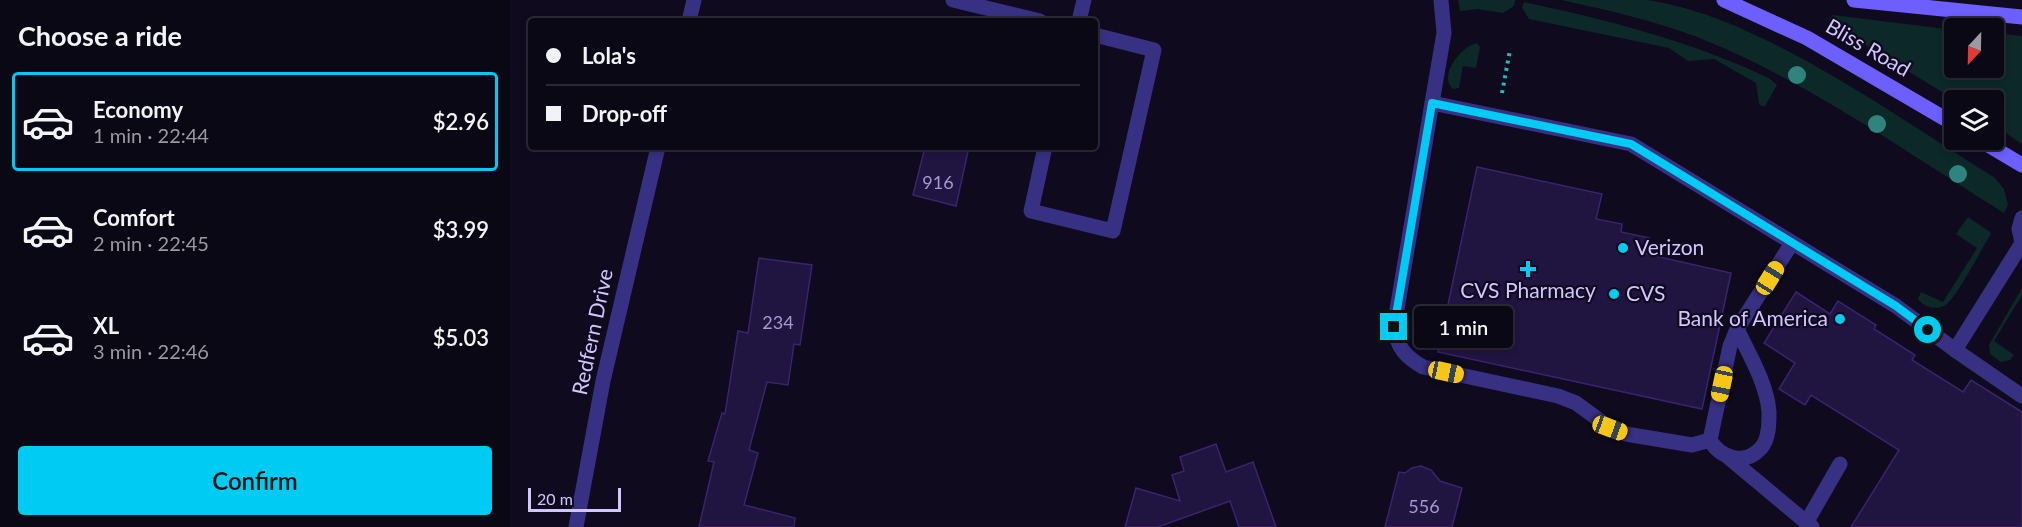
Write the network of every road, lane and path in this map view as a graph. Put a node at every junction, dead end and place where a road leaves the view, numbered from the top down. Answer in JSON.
{"nodes":[{"id":1,"x":694,"y":0,"type":"edge"},
{"id":2,"x":953,"y":0,"type":"edge"},
{"id":3,"x":1083,"y":0,"type":"edge"},
{"id":4,"x":1441,"y":0,"type":"edge"},
{"id":5,"x":1724,"y":0,"type":"edge"},
{"id":6,"x":1854,"y":0,"type":"edge"},
{"id":7,"x":2022,"y":17,"type":"edge"},
{"id":8,"x":690,"y":18,"type":"edge"},
{"id":9,"x":1028,"y":18,"type":"edge"},
{"id":10,"x":1080,"y":18,"type":"edge"},
{"id":11,"x":1098,"y":36,"type":"edge"},
{"id":12,"x":1510,"y":50,"type":"dead end"},
{"id":13,"x":1501,"y":100,"type":"dead end"},
{"id":14,"x":1432,"y":103,"type":"junction"},
{"id":15,"x":1944,"y":118,"type":"edge"},
{"id":16,"x":657,"y":150,"type":"edge"},
{"id":17,"x":1044,"y":150,"type":"edge"},
{"id":18,"x":1997,"y":150,"type":"edge"},
{"id":19,"x":2022,"y":165,"type":"edge"},
{"id":20,"x":2022,"y":218,"type":"edge"},
{"id":21,"x":1792,"y":243,"type":"junction"},
{"id":22,"x":2022,"y":243,"type":"edge"},
{"id":23,"x":1737,"y":330,"type":"junction"},
{"id":24,"x":1955,"y":350,"type":"junction"},
{"id":25,"x":2022,"y":396,"type":"edge"},
{"id":26,"x":1710,"y":440,"type":"junction"},
{"id":27,"x":1728,"y":457,"type":"junction"},
{"id":28,"x":1840,"y":464,"type":"dead end"},
{"id":29,"x":1809,"y":525,"type":"edge"},
{"id":30,"x":576,"y":527,"type":"edge"}],
"edges":[{"from":1,"to":8,"type":"street"},
{"from":2,"to":9,"type":"street"},
{"from":3,"to":10,"type":"street"},
{"from":4,"to":14,"type":"street"},
{"from":5,"to":15,"type":"main road","name":"Bliss Road"},
{"from":6,"to":7,"type":"main road"},
{"from":11,"to":17,"type":"street"},
{"from":12,"to":13,"type":"path"},
{"from":14,"to":21,"type":"street"},
{"from":14,"to":26,"type":"street"},
{"from":16,"to":30,"type":"street","name":"Redfern Drive"},
{"from":18,"to":19,"type":"main road"},
{"from":20,"to":22,"type":"street"},
{"from":21,"to":23,"type":"street"},
{"from":21,"to":24,"type":"street"},
{"from":22,"to":24,"type":"street"},
{"from":23,"to":26,"type":"street"},
{"from":23,"to":27,"type":"street"},
{"from":24,"to":25,"type":"street"},
{"from":26,"to":27,"type":"street"},
{"from":27,"to":29,"type":"street"},
{"from":28,"to":29,"type":"street"}]}
